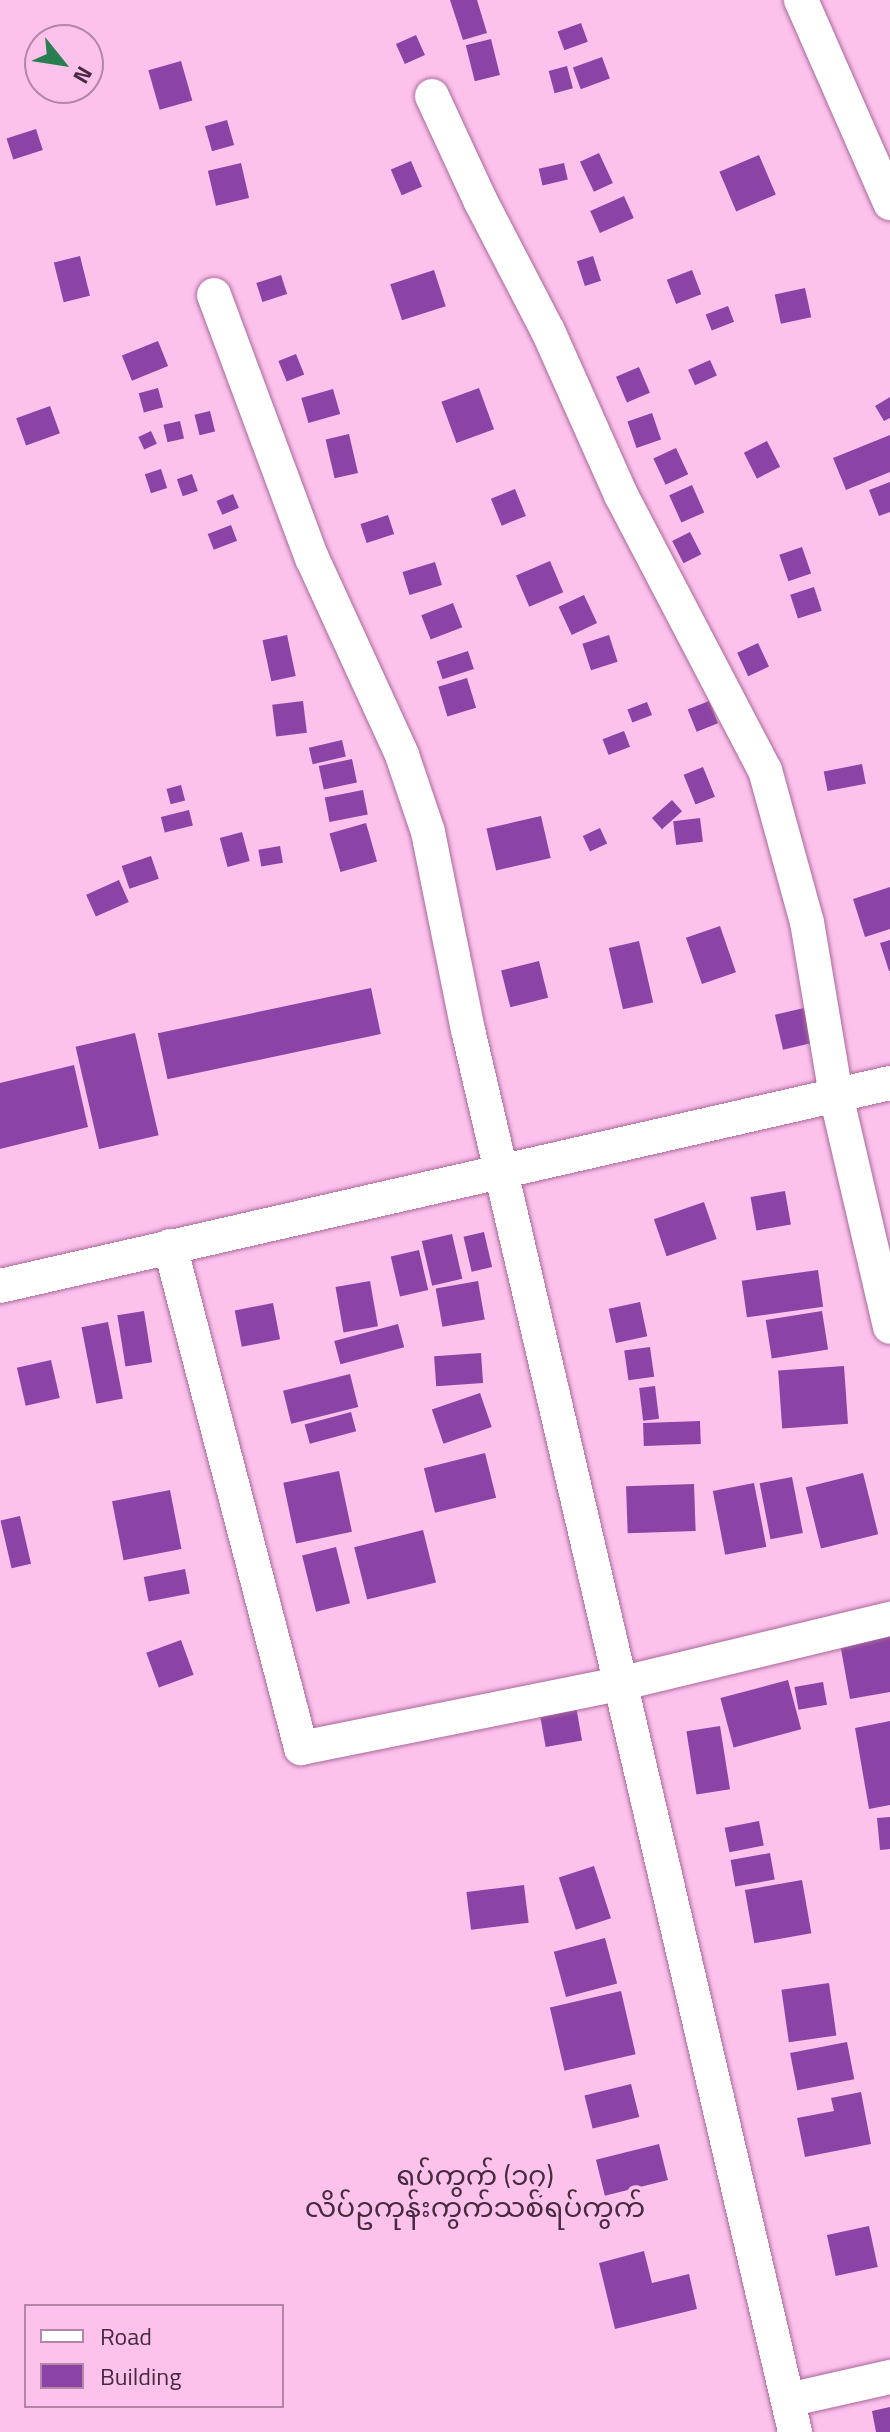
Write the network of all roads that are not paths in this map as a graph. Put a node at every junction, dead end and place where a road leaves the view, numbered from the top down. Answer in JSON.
{"nodes":[{"id":1,"x":801,"y":0,"type":"edge"},
{"id":2,"x":432,"y":96,"type":"dead end"},
{"id":3,"x":890,"y":203,"type":"edge"},
{"id":4,"x":214,"y":295,"type":"dead end"},
{"id":5,"x":890,"y":1083,"type":"edge"},
{"id":6,"x":836,"y":1095,"type":"junction"},
{"id":7,"x":502,"y":1171,"type":"junction"},
{"id":8,"x":170,"y":1246,"type":"junction"},
{"id":9,"x":0,"y":1286,"type":"edge"},
{"id":10,"x":890,"y":1327,"type":"edge"},
{"id":11,"x":890,"y":1619,"type":"edge"},
{"id":12,"x":623,"y":1683,"type":"junction"},
{"id":13,"x":890,"y":2377,"type":"edge"},
{"id":14,"x":791,"y":2416,"type":"edge"}],
"edges":[{"from":1,"to":3,"type":"street"},
{"from":2,"to":6,"type":"street"},
{"from":4,"to":7,"type":"street"},
{"from":5,"to":6,"type":"street"},
{"from":6,"to":7,"type":"street"},
{"from":6,"to":10,"type":"street"},
{"from":7,"to":8,"type":"street"},
{"from":7,"to":12,"type":"street"},
{"from":8,"to":9,"type":"street"},
{"from":8,"to":12,"type":"street"},
{"from":11,"to":12,"type":"street"},
{"from":12,"to":14,"type":"street"},
{"from":13,"to":14,"type":"street"}]}
